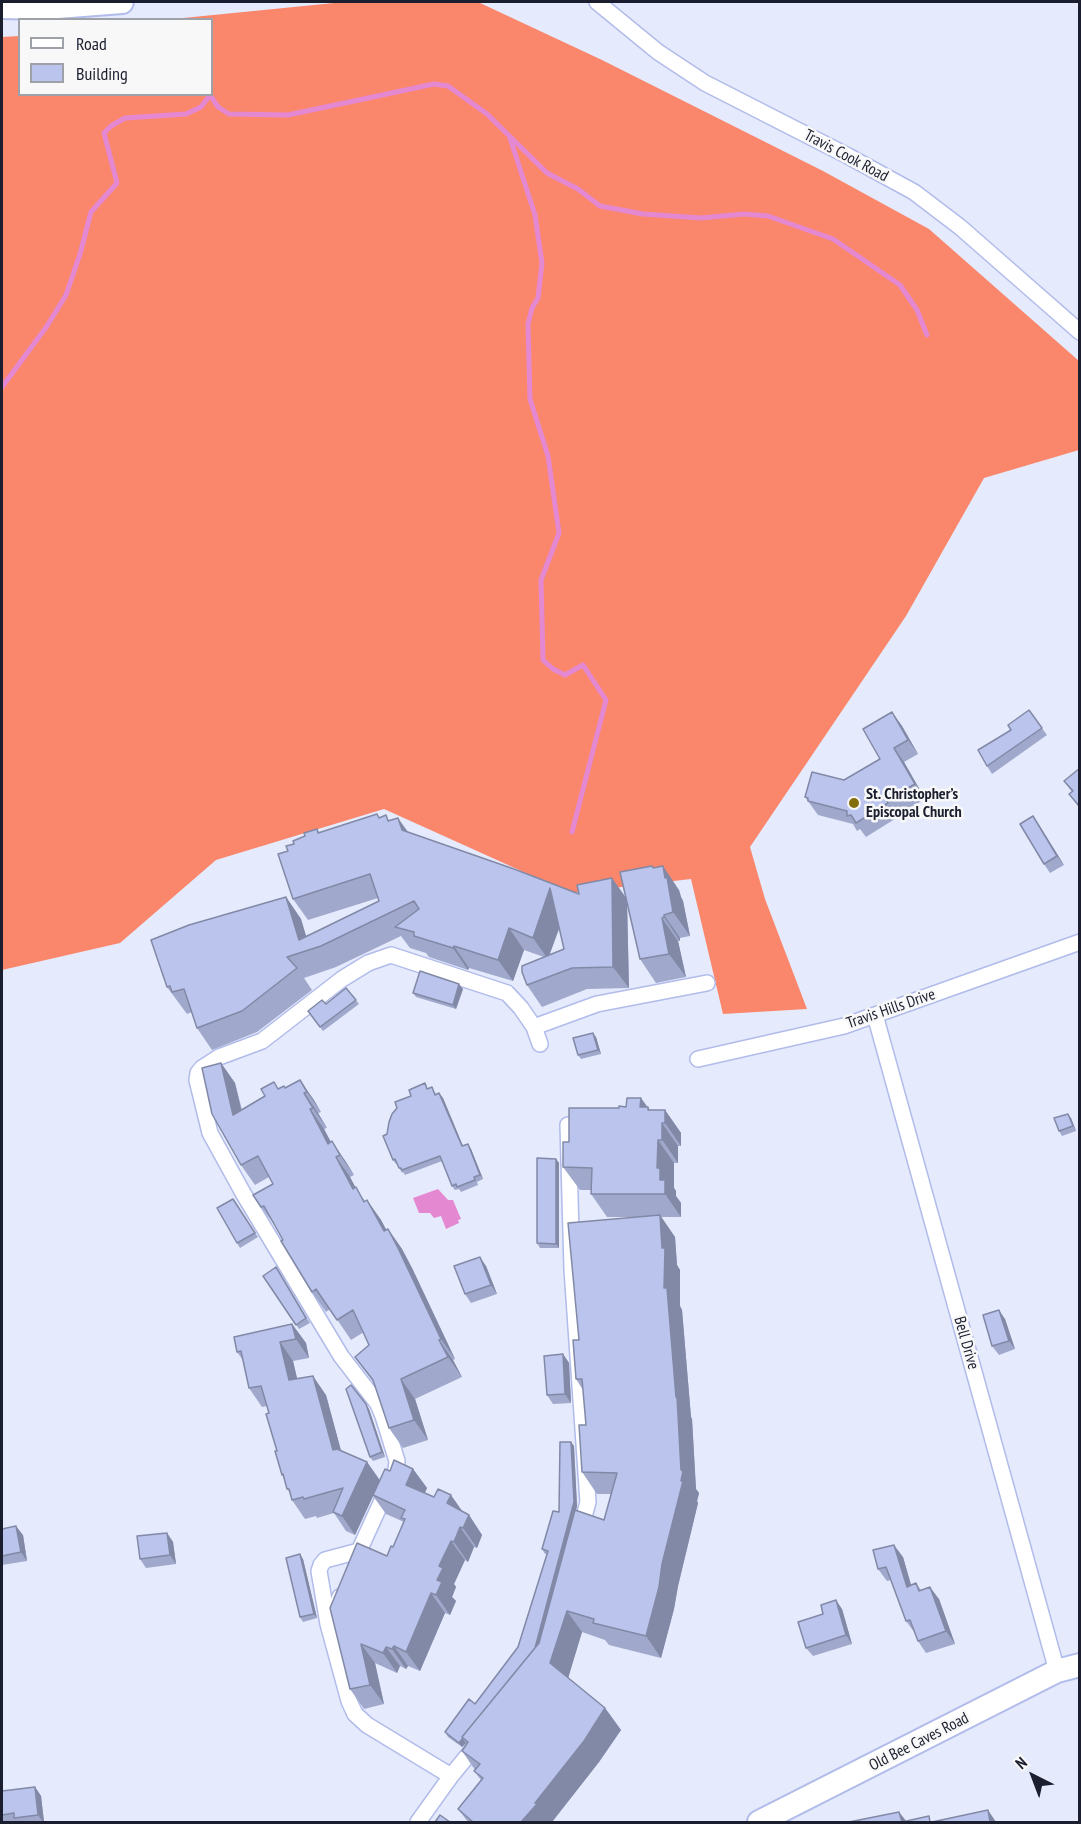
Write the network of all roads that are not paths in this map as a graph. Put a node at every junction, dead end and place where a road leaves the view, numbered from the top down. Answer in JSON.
{"nodes":[{"id":1,"x":122,"y":2,"type":"edge"},
{"id":2,"x":597,"y":2,"type":"edge"},
{"id":3,"x":2,"y":8,"type":"edge"},
{"id":4,"x":1080,"y":332,"type":"edge"},
{"id":5,"x":1080,"y":942,"type":"edge"},
{"id":6,"x":707,"y":983,"type":"dead end"},
{"id":7,"x":875,"y":1015,"type":"junction"},
{"id":8,"x":534,"y":1027,"type":"junction"},
{"id":9,"x":540,"y":1044,"type":"dead end"},
{"id":10,"x":698,"y":1059,"type":"dead end"},
{"id":11,"x":568,"y":1125,"type":"edge"},
{"id":12,"x":576,"y":1547,"type":"edge"},
{"id":13,"x":359,"y":1551,"type":"junction"},
{"id":14,"x":328,"y":1624,"type":"junction"},
{"id":15,"x":1080,"y":1665,"type":"edge"},
{"id":16,"x":1057,"y":1671,"type":"junction"},
{"id":17,"x":487,"y":1732,"type":"edge"},
{"id":18,"x":451,"y":1776,"type":"junction"},
{"id":19,"x":418,"y":1822,"type":"edge"},
{"id":20,"x":764,"y":1822,"type":"edge"}],
"edges":[{"from":1,"to":3,"type":"street"},
{"from":2,"to":4,"type":"street","name":"Travis Cook Road"},
{"from":5,"to":7,"type":"street","name":"Travis Hills Drive"},
{"from":6,"to":8,"type":"street"},
{"from":7,"to":10,"type":"street","name":"Travis Hills Drive"},
{"from":7,"to":16,"type":"street","name":"Bell Drive"},
{"from":8,"to":9,"type":"street"},
{"from":8,"to":13,"type":"street"},
{"from":11,"to":12,"type":"street"},
{"from":13,"to":14,"type":"street"},
{"from":13,"to":14,"type":"street"},
{"from":14,"to":18,"type":"street"},
{"from":15,"to":16,"type":"street","name":"Old Bee Caves Road"},
{"from":16,"to":20,"type":"street","name":"Old Bee Caves Road"},
{"from":17,"to":18,"type":"street"},
{"from":18,"to":19,"type":"street"}]}
